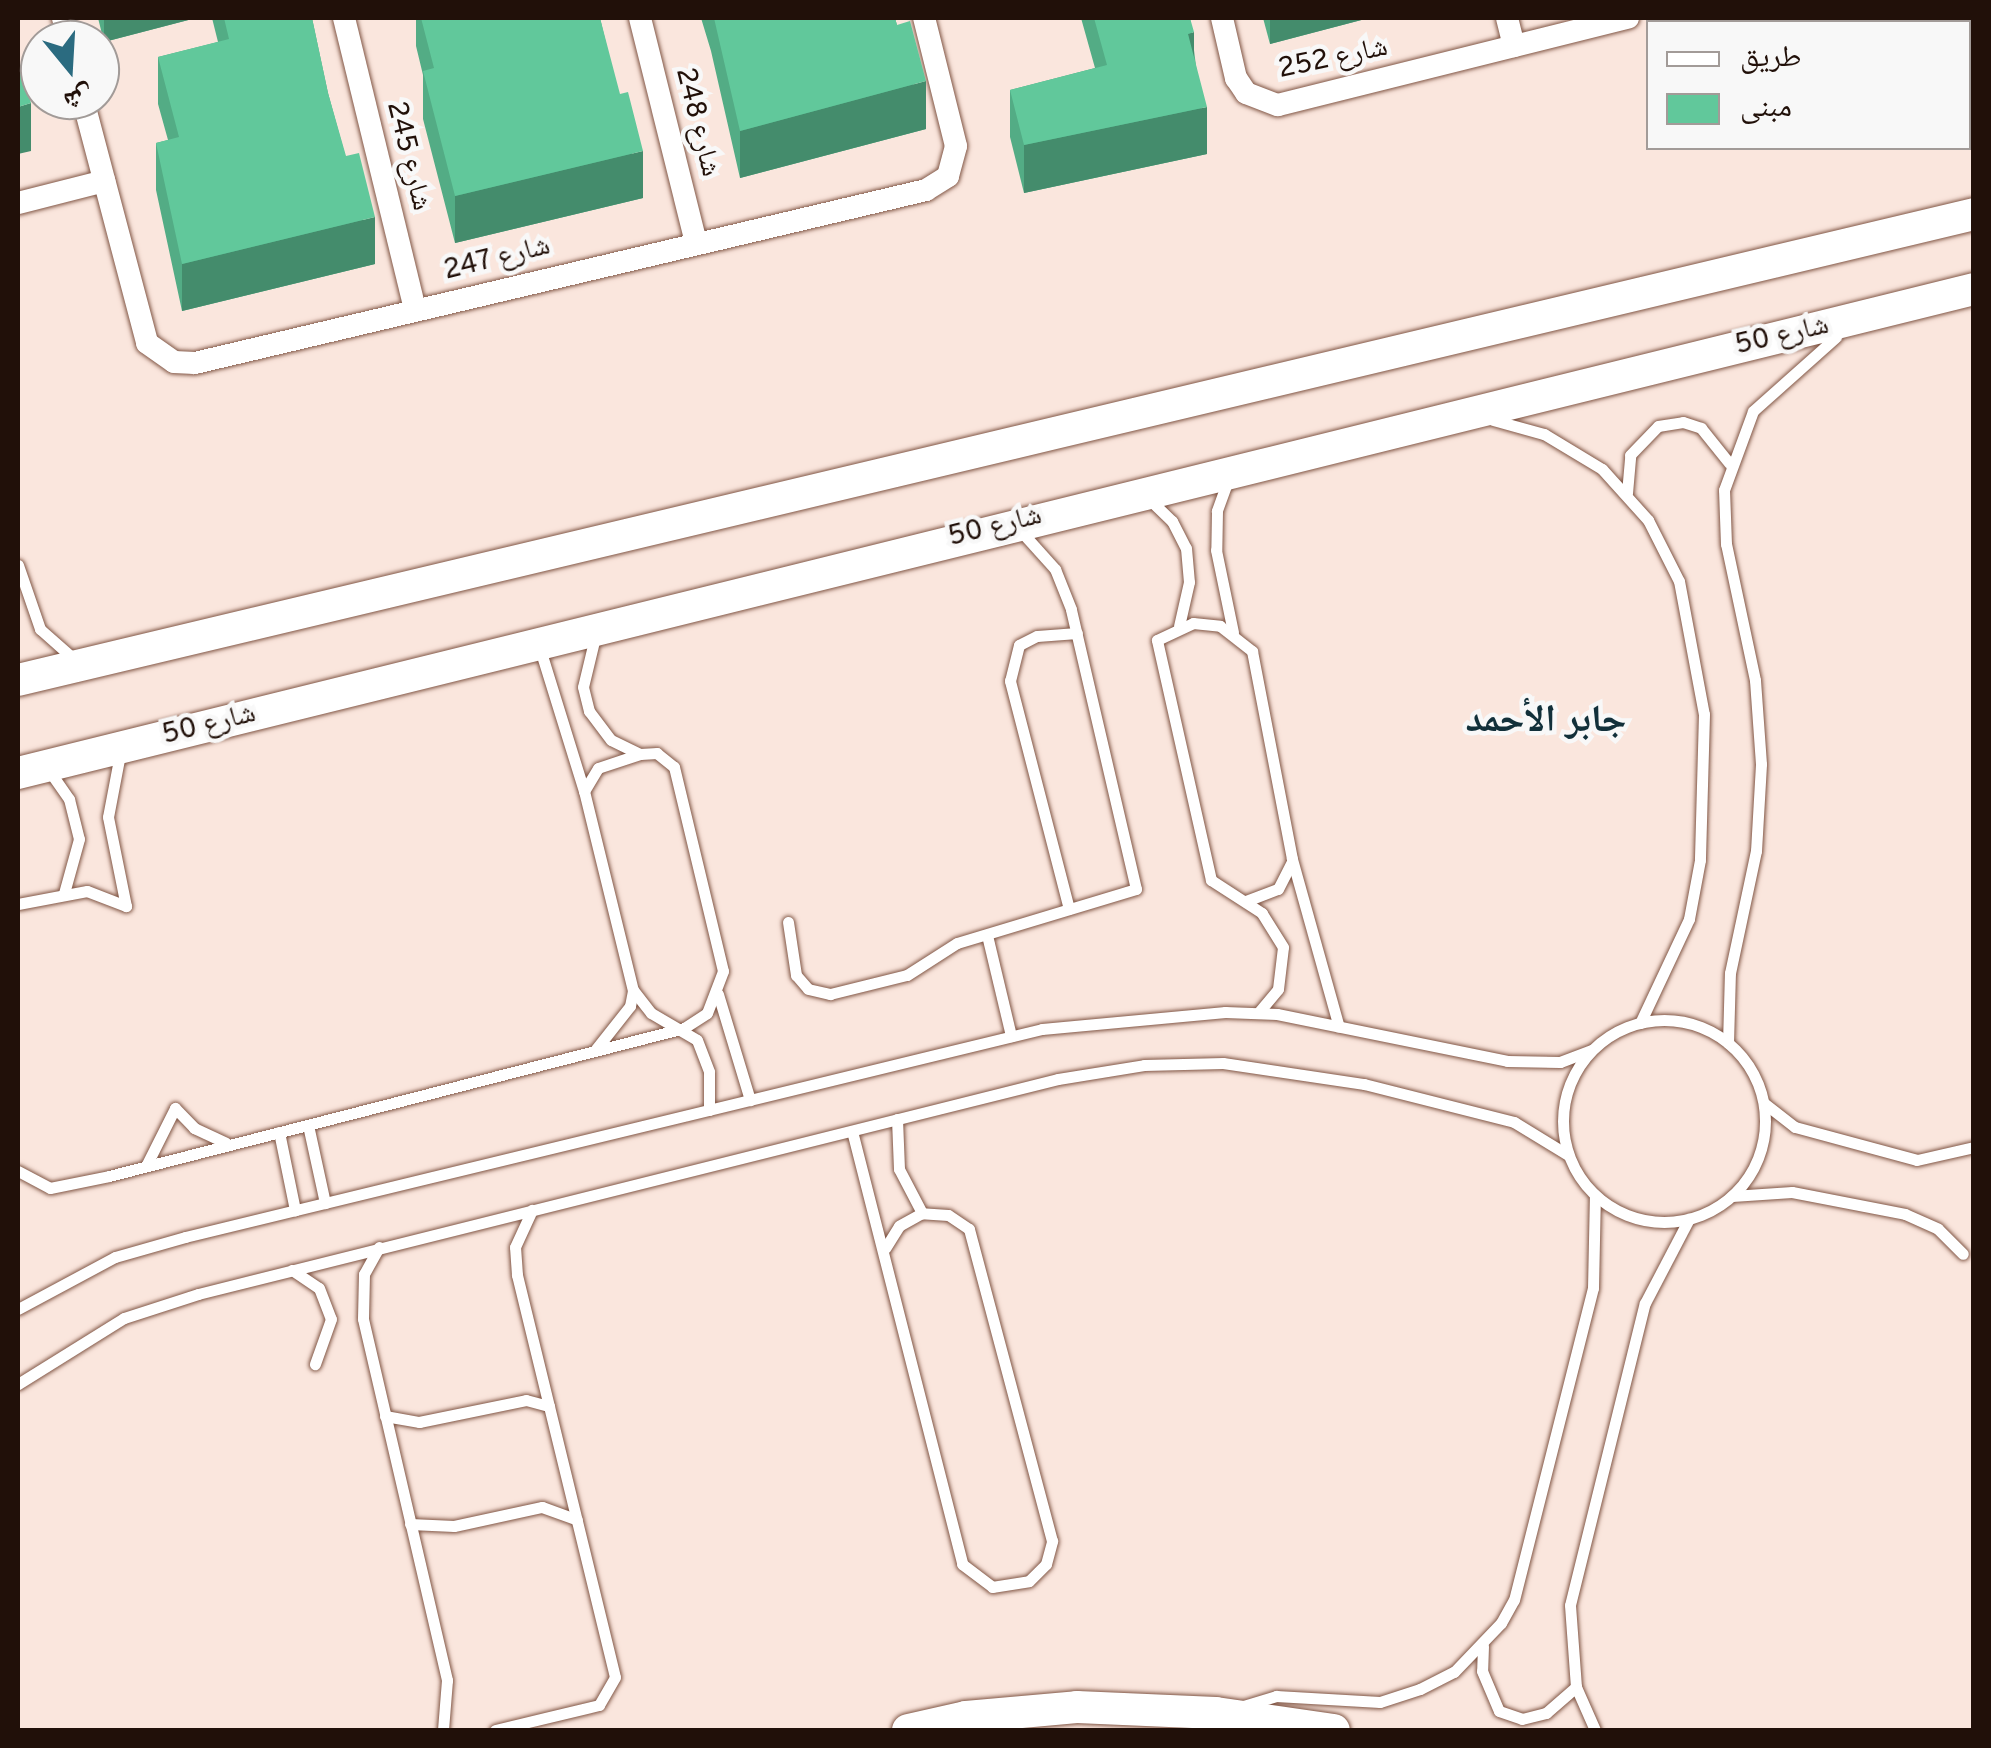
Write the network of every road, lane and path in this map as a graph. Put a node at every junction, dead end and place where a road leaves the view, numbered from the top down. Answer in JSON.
{"nodes":[{"id":1,"x":344,"y":18,"type":"edge"},
{"id":2,"x":640,"y":18,"type":"edge"},
{"id":3,"x":924,"y":18,"type":"edge"},
{"id":4,"x":1222,"y":18,"type":"edge"},
{"id":5,"x":1507,"y":18,"type":"edge"},
{"id":6,"x":1628,"y":18,"type":"edge"},
{"id":7,"x":1514,"y":46,"type":"junction"},
{"id":8,"x":89,"y":120,"type":"edge"},
{"id":9,"x":104,"y":181,"type":"junction"},
{"id":10,"x":18,"y":204,"type":"edge"},
{"id":11,"x":1974,"y":214,"type":"edge"},
{"id":12,"x":696,"y":242,"type":"junction"},
{"id":13,"x":1974,"y":288,"type":"edge"},
{"id":14,"x":414,"y":309,"type":"junction"},
{"id":15,"x":1878,"y":312,"type":"junction"},
{"id":16,"x":1444,"y":415,"type":"junction"},
{"id":17,"x":1729,"y":463,"type":"junction"},
{"id":18,"x":1234,"y":468,"type":"junction"},
{"id":19,"x":1137,"y":492,"type":"junction"},
{"id":20,"x":1627,"y":493,"type":"junction"},
{"id":21,"x":1013,"y":523,"type":"junction"},
{"id":22,"x":18,"y":565,"type":"edge"},
{"id":23,"x":602,"y":626,"type":"junction"},
{"id":24,"x":1180,"y":626,"type":"junction"},
{"id":25,"x":1232,"y":632,"type":"junction"},
{"id":26,"x":1077,"y":633,"type":"junction"},
{"id":27,"x":538,"y":643,"type":"junction"},
{"id":28,"x":84,"y":664,"type":"junction"},
{"id":29,"x":18,"y":680,"type":"edge"},
{"id":30,"x":124,"y":746,"type":"junction"},
{"id":31,"x":640,"y":754,"type":"junction"},
{"id":32,"x":31,"y":769,"type":"edge"},
{"id":33,"x":584,"y":791,"type":"junction"},
{"id":34,"x":1292,"y":859,"type":"junction"},
{"id":35,"x":64,"y":893,"type":"junction"},
{"id":36,"x":1236,"y":899,"type":"junction"},
{"id":37,"x":18,"y":904,"type":"edge"},
{"id":38,"x":1070,"y":909,"type":"junction"},
{"id":39,"x":788,"y":922,"type":"dead end"},
{"id":40,"x":987,"y":934,"type":"junction"},
{"id":41,"x":632,"y":990,"type":"junction"},
{"id":42,"x":718,"y":994,"type":"junction"},
{"id":43,"x":1258,"y":1013,"type":"junction"},
{"id":44,"x":1640,"y":1023,"type":"junction"},
{"id":45,"x":1340,"y":1026,"type":"junction"},
{"id":46,"x":684,"y":1028,"type":"junction"},
{"id":47,"x":1011,"y":1036,"type":"junction"},
{"id":48,"x":1728,"y":1043,"type":"junction"},
{"id":49,"x":595,"y":1050,"type":"junction"},
{"id":50,"x":1592,"y":1050,"type":"junction"},
{"id":51,"x":750,"y":1100,"type":"junction"},
{"id":52,"x":1764,"y":1103,"type":"junction"},
{"id":53,"x":709,"y":1110,"type":"junction"},
{"id":54,"x":897,"y":1119,"type":"junction"},
{"id":55,"x":308,"y":1125,"type":"junction"},
{"id":56,"x":852,"y":1131,"type":"junction"},
{"id":57,"x":279,"y":1132,"type":"junction"},
{"id":58,"x":230,"y":1144,"type":"junction"},
{"id":59,"x":1974,"y":1147,"type":"edge"},
{"id":60,"x":1568,"y":1155,"type":"junction"},
{"id":61,"x":146,"y":1166,"type":"junction"},
{"id":62,"x":18,"y":1170,"type":"edge"},
{"id":63,"x":1595,"y":1196,"type":"junction"},
{"id":64,"x":1732,"y":1196,"type":"junction"},
{"id":65,"x":325,"y":1202,"type":"junction"},
{"id":66,"x":295,"y":1210,"type":"junction"},
{"id":67,"x":532,"y":1210,"type":"junction"},
{"id":68,"x":922,"y":1213,"type":"junction"},
{"id":69,"x":1689,"y":1219,"type":"junction"},
{"id":70,"x":379,"y":1247,"type":"junction"},
{"id":71,"x":886,"y":1248,"type":"junction"},
{"id":72,"x":1963,"y":1254,"type":"dead end"},
{"id":73,"x":292,"y":1270,"type":"junction"},
{"id":74,"x":18,"y":1309,"type":"edge"},
{"id":75,"x":315,"y":1364,"type":"dead end"},
{"id":76,"x":18,"y":1384,"type":"edge"},
{"id":77,"x":549,"y":1406,"type":"junction"},
{"id":78,"x":385,"y":1416,"type":"junction"},
{"id":79,"x":577,"y":1520,"type":"junction"},
{"id":80,"x":410,"y":1524,"type":"junction"},
{"id":81,"x":1484,"y":1646,"type":"junction"},
{"id":82,"x":1576,"y":1687,"type":"junction"},
{"id":83,"x":1216,"y":1714,"type":"junction"},
{"id":84,"x":444,"y":1730,"type":"edge"},
{"id":85,"x":494,"y":1730,"type":"edge"},
{"id":86,"x":908,"y":1730,"type":"edge"},
{"id":87,"x":1334,"y":1730,"type":"edge"},
{"id":88,"x":1596,"y":1730,"type":"edge"}],
"edges":[{"from":1,"to":14,"type":"street","name":"شارع 245"},
{"from":2,"to":12,"type":"street","name":"شارع 248"},
{"from":3,"to":12,"type":"street","name":"شارع 247"},
{"from":4,"to":7,"type":"street","name":"شارع 252"},
{"from":5,"to":7,"type":"street"},
{"from":6,"to":7,"type":"street","name":"شارع 252"},
{"from":8,"to":9,"type":"street","name":"شارع 247"},
{"from":9,"to":10,"type":"street"},
{"from":9,"to":14,"type":"street","name":"شارع 247"},
{"from":11,"to":28,"type":"main road"},
{"from":12,"to":14,"type":"street","name":"شارع 247"},
{"from":13,"to":15,"type":"main road","name":"شارع 50"},
{"from":15,"to":16,"type":"main road","name":"شارع 50"},
{"from":15,"to":17,"type":"lane"},
{"from":16,"to":18,"type":"main road","name":"شارع 50"},
{"from":16,"to":20,"type":"lane"},
{"from":17,"to":20,"type":"lane"},
{"from":17,"to":48,"type":"lane"},
{"from":18,"to":19,"type":"main road","name":"شارع 50"},
{"from":18,"to":25,"type":"lane"},
{"from":19,"to":21,"type":"main road","name":"شارع 50"},
{"from":19,"to":24,"type":"lane"},
{"from":20,"to":44,"type":"lane"},
{"from":21,"to":23,"type":"main road","name":"شارع 50"},
{"from":21,"to":26,"type":"lane"},
{"from":22,"to":28,"type":"lane"},
{"from":23,"to":27,"type":"main road","name":"شارع 50"},
{"from":23,"to":31,"type":"lane"},
{"from":24,"to":25,"type":"lane"},
{"from":24,"to":36,"type":"lane"},
{"from":25,"to":34,"type":"lane"},
{"from":26,"to":38,"type":"lane"},
{"from":26,"to":38,"type":"lane"},
{"from":27,"to":30,"type":"main road","name":"شارع 50"},
{"from":27,"to":33,"type":"lane"},
{"from":28,"to":29,"type":"main road"},
{"from":30,"to":32,"type":"main road","name":"شارع 50"},
{"from":30,"to":35,"type":"lane"},
{"from":31,"to":33,"type":"lane"},
{"from":31,"to":42,"type":"lane"},
{"from":32,"to":35,"type":"lane"},
{"from":33,"to":41,"type":"lane"},
{"from":34,"to":36,"type":"lane"},
{"from":34,"to":45,"type":"lane"},
{"from":35,"to":37,"type":"lane"},
{"from":36,"to":43,"type":"lane"},
{"from":38,"to":40,"type":"lane"},
{"from":39,"to":40,"type":"lane"},
{"from":40,"to":47,"type":"lane"},
{"from":41,"to":46,"type":"lane"},
{"from":41,"to":49,"type":"lane"},
{"from":42,"to":46,"type":"lane"},
{"from":42,"to":51,"type":"lane"},
{"from":43,"to":45,"type":"lane"},
{"from":43,"to":47,"type":"lane"},
{"from":44,"to":48,"type":"lane"},
{"from":44,"to":50,"type":"lane"},
{"from":45,"to":50,"type":"lane"},
{"from":46,"to":49,"type":"lane"},
{"from":46,"to":53,"type":"lane"},
{"from":47,"to":51,"type":"lane"},
{"from":48,"to":52,"type":"lane"},
{"from":49,"to":55,"type":"lane"},
{"from":50,"to":60,"type":"lane"},
{"from":51,"to":53,"type":"lane"},
{"from":52,"to":59,"type":"lane"},
{"from":52,"to":64,"type":"lane"},
{"from":53,"to":65,"type":"lane"},
{"from":54,"to":56,"type":"lane"},
{"from":54,"to":60,"type":"lane"},
{"from":54,"to":68,"type":"lane"},
{"from":55,"to":57,"type":"lane"},
{"from":55,"to":65,"type":"lane"},
{"from":56,"to":67,"type":"lane"},
{"from":56,"to":71,"type":"lane"},
{"from":57,"to":58,"type":"lane"},
{"from":57,"to":66,"type":"lane"},
{"from":58,"to":61,"type":"lane"},
{"from":58,"to":61,"type":"lane"},
{"from":60,"to":63,"type":"lane"},
{"from":61,"to":62,"type":"lane"},
{"from":63,"to":69,"type":"lane"},
{"from":63,"to":81,"type":"lane"},
{"from":64,"to":69,"type":"lane"},
{"from":64,"to":72,"type":"lane"},
{"from":65,"to":66,"type":"lane"},
{"from":66,"to":74,"type":"lane"},
{"from":67,"to":70,"type":"lane"},
{"from":67,"to":77,"type":"lane"},
{"from":68,"to":71,"type":"lane"},
{"from":68,"to":71,"type":"lane"},
{"from":69,"to":82,"type":"lane"},
{"from":70,"to":73,"type":"lane"},
{"from":70,"to":78,"type":"lane"},
{"from":73,"to":75,"type":"lane"},
{"from":73,"to":76,"type":"lane"},
{"from":77,"to":78,"type":"lane"},
{"from":77,"to":79,"type":"lane"},
{"from":78,"to":80,"type":"lane"},
{"from":79,"to":80,"type":"lane"},
{"from":79,"to":85,"type":"lane"},
{"from":80,"to":84,"type":"lane"},
{"from":81,"to":82,"type":"lane"},
{"from":81,"to":83,"type":"lane"},
{"from":82,"to":88,"type":"lane"},
{"from":83,"to":86,"type":"main road"},
{"from":83,"to":87,"type":"main road"}]}
